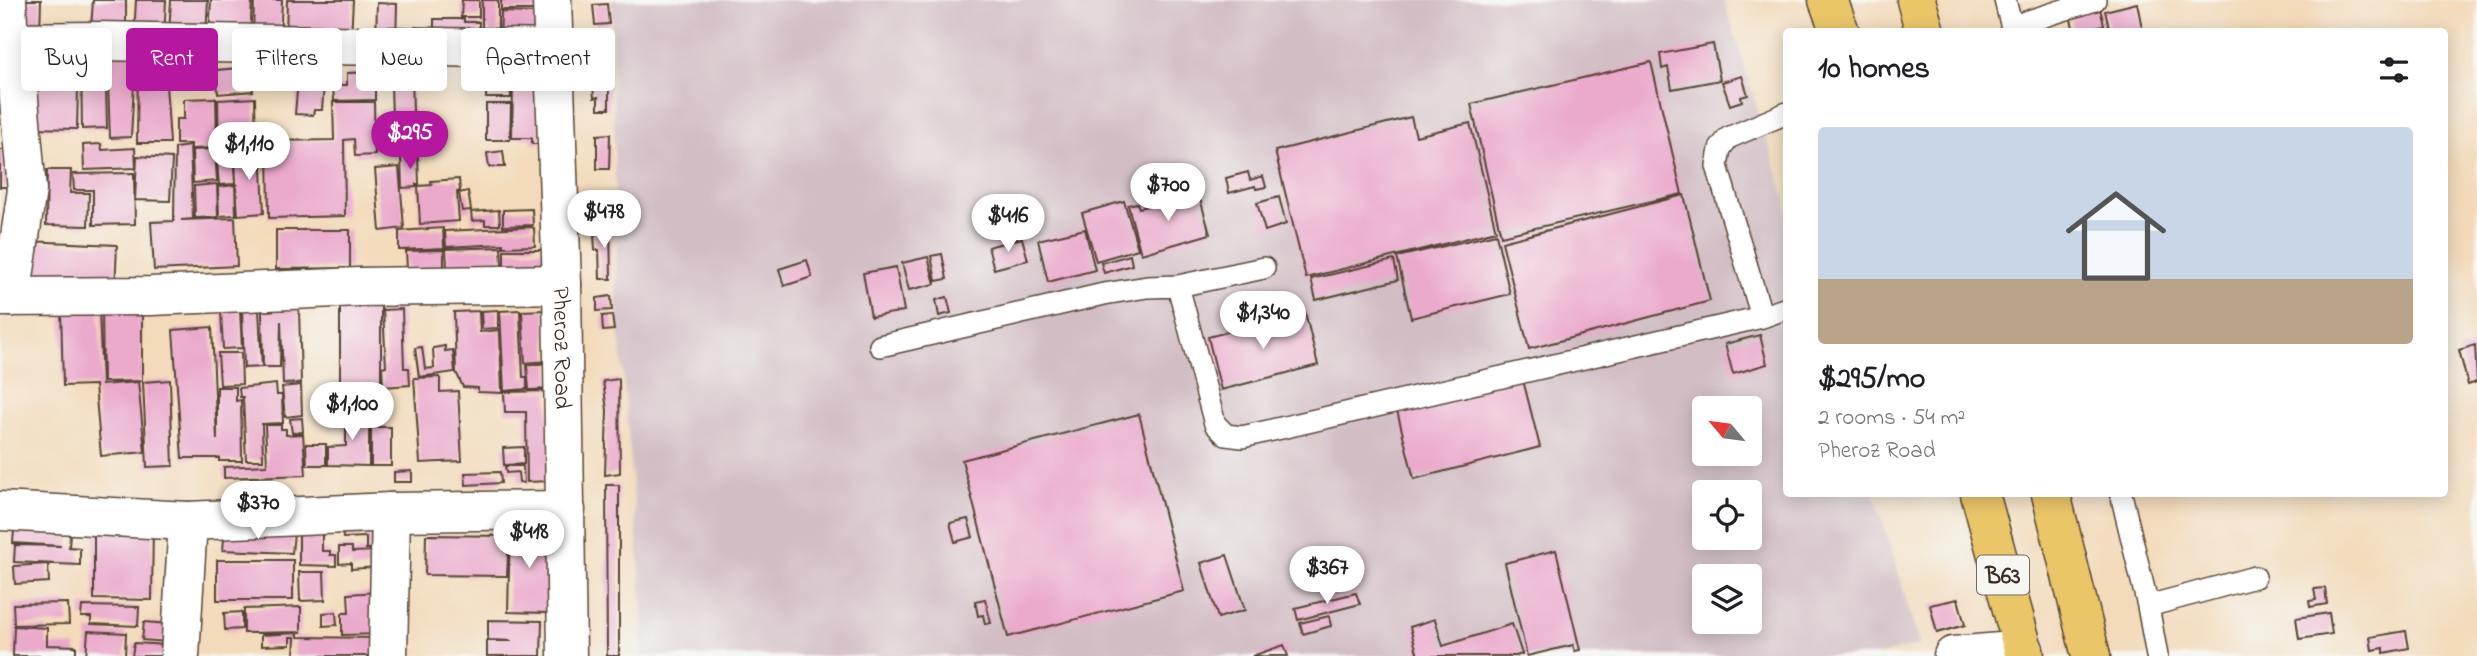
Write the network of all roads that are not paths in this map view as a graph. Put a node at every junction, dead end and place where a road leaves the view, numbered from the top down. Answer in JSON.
{"nodes":[{"id":1,"x":7,"y":0,"type":"edge"},
{"id":2,"x":552,"y":0,"type":"edge"},
{"id":3,"x":1828,"y":0,"type":"edge"},
{"id":4,"x":1916,"y":0,"type":"edge"},
{"id":5,"x":2006,"y":0,"type":"edge"},
{"id":6,"x":2095,"y":0,"type":"edge"},
{"id":7,"x":552,"y":28,"type":"edge"},
{"id":8,"x":1838,"y":28,"type":"edge"},
{"id":9,"x":1924,"y":28,"type":"edge"},
{"id":10,"x":2013,"y":28,"type":"edge"},
{"id":11,"x":2016,"y":28,"type":"edge"},
{"id":12,"x":5,"y":42,"type":"edge"},
{"id":13,"x":461,"y":48,"type":"edge"},
{"id":14,"x":554,"y":91,"type":"edge"},
{"id":15,"x":1783,"y":115,"type":"edge"},
{"id":16,"x":1264,"y":268,"type":"dead end"},
{"id":17,"x":562,"y":284,"type":"junction"},
{"id":18,"x":1178,"y":286,"type":"junction"},
{"id":19,"x":5,"y":297,"type":"edge"},
{"id":20,"x":1783,"y":309,"type":"edge"},
{"id":21,"x":1762,"y":317,"type":"junction"},
{"id":22,"x":880,"y":346,"type":"dead end"},
{"id":23,"x":1981,"y":497,"type":"edge"},
{"id":24,"x":2052,"y":497,"type":"edge"},
{"id":25,"x":2123,"y":497,"type":"edge"},
{"id":26,"x":566,"y":510,"type":"junction"},
{"id":27,"x":0,"y":511,"type":"edge"},
{"id":28,"x":391,"y":512,"type":"junction"},
{"id":29,"x":188,"y":521,"type":"junction"},
{"id":30,"x":2255,"y":577,"type":"dead end"},
{"id":31,"x":2148,"y":606,"type":"junction"},
{"id":32,"x":2009,"y":654,"type":"edge"},
{"id":33,"x":180,"y":656,"type":"edge"},
{"id":34,"x":388,"y":656,"type":"edge"},
{"id":35,"x":566,"y":656,"type":"edge"},
{"id":36,"x":1953,"y":656,"type":"edge"},
{"id":37,"x":2091,"y":656,"type":"edge"},
{"id":38,"x":2157,"y":656,"type":"edge"}],
"edges":[{"from":1,"to":12,"type":"street"},
{"from":2,"to":7,"type":"street","name":"Pheroz Road"},
{"from":3,"to":8,"type":"highway"},
{"from":4,"to":9,"type":"highway"},
{"from":5,"to":10,"type":"lane"},
{"from":6,"to":11,"type":"lane"},
{"from":12,"to":13,"type":"street"},
{"from":12,"to":19,"type":"street"},
{"from":14,"to":17,"type":"street","name":"Pheroz Road"},
{"from":15,"to":21,"type":"lane"},
{"from":16,"to":18,"type":"lane"},
{"from":17,"to":19,"type":"street"},
{"from":17,"to":26,"type":"street","name":"Pheroz Road"},
{"from":18,"to":21,"type":"lane"},
{"from":18,"to":22,"type":"lane"},
{"from":20,"to":21,"type":"lane"},
{"from":23,"to":32,"type":"highway","number":"B63"},
{"from":24,"to":37,"type":"highway","number":"B63"},
{"from":25,"to":31,"type":"lane"},
{"from":26,"to":28,"type":"street"},
{"from":26,"to":35,"type":"street","name":"Pheroz Road"},
{"from":27,"to":29,"type":"street"},
{"from":28,"to":29,"type":"street"},
{"from":28,"to":34,"type":"street"},
{"from":29,"to":33,"type":"street"},
{"from":30,"to":31,"type":"lane"},
{"from":31,"to":38,"type":"lane"},
{"from":32,"to":36,"type":"street"}]}
